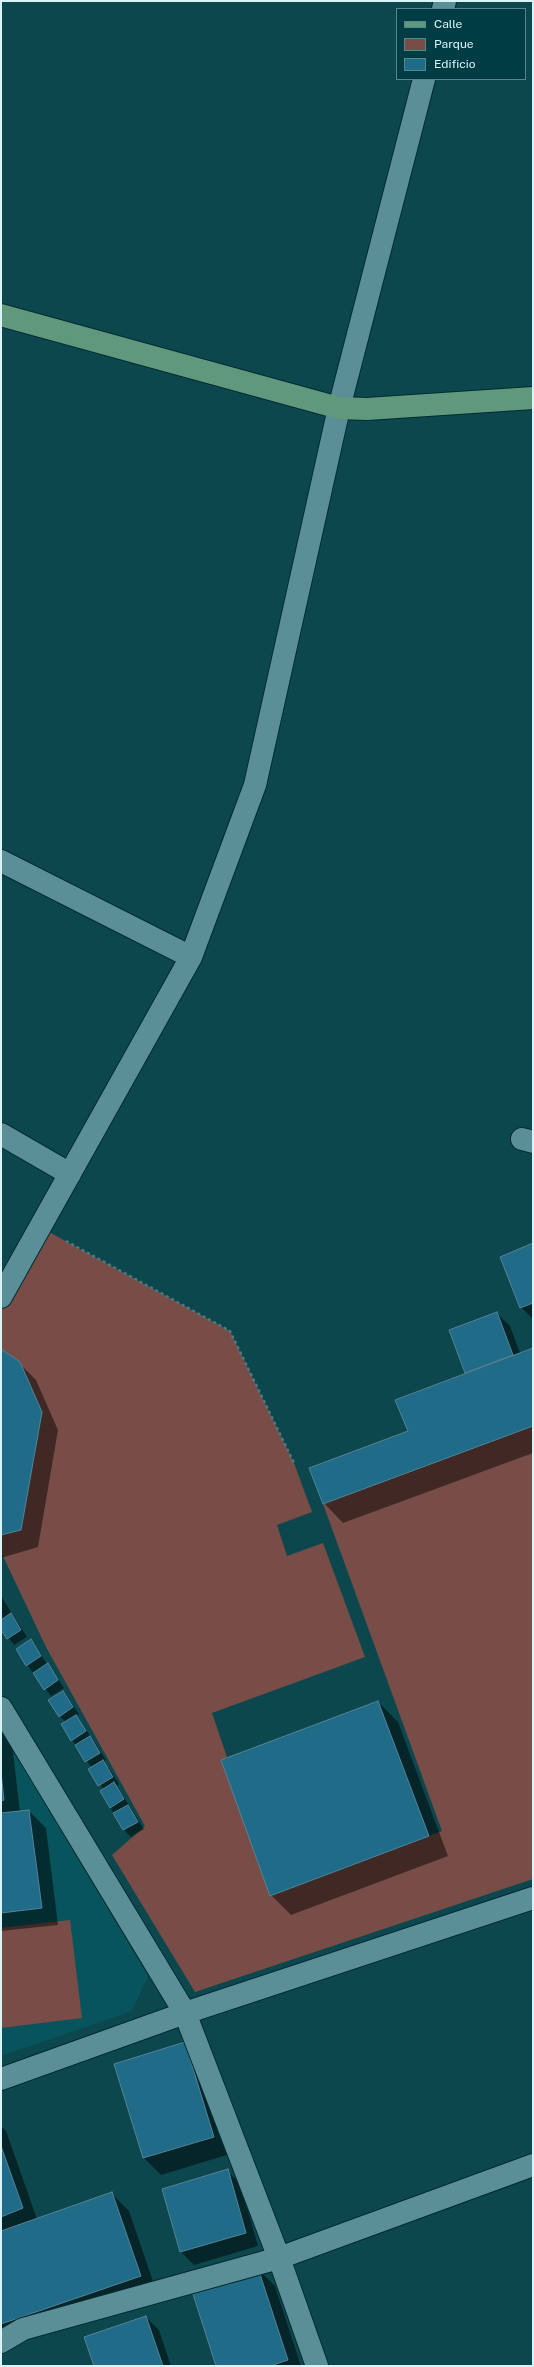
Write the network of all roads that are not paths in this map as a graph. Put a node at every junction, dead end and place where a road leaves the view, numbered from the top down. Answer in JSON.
{"nodes":[{"id":1,"x":424,"y":80,"type":"edge"},
{"id":2,"x":1,"y":315,"type":"edge"},
{"id":3,"x":533,"y":398,"type":"edge"},
{"id":4,"x":339,"y":408,"type":"junction"},
{"id":5,"x":1,"y":862,"type":"edge"},
{"id":6,"x":192,"y":957,"type":"junction"},
{"id":7,"x":1,"y":1134,"type":"edge"},
{"id":8,"x":70,"y":1174,"type":"junction"},
{"id":9,"x":1,"y":1297,"type":"edge"},
{"id":10,"x":1,"y":1708,"type":"edge"},
{"id":11,"x":533,"y":1898,"type":"edge"},
{"id":12,"x":185,"y":2013,"type":"junction"},
{"id":13,"x":1,"y":2079,"type":"edge"},
{"id":14,"x":533,"y":2165,"type":"edge"},
{"id":15,"x":280,"y":2258,"type":"junction"},
{"id":16,"x":1,"y":2342,"type":"edge"},
{"id":17,"x":317,"y":2366,"type":"edge"}],
"edges":[{"from":1,"to":4,"type":"street"},
{"from":2,"to":4,"type":"main road"},
{"from":3,"to":4,"type":"main road"},
{"from":4,"to":6,"type":"street"},
{"from":5,"to":6,"type":"street"},
{"from":6,"to":8,"type":"street"},
{"from":7,"to":8,"type":"street"},
{"from":8,"to":9,"type":"street"},
{"from":10,"to":12,"type":"street"},
{"from":11,"to":12,"type":"street"},
{"from":12,"to":13,"type":"street"},
{"from":12,"to":15,"type":"street"},
{"from":14,"to":15,"type":"street"},
{"from":15,"to":16,"type":"street"},
{"from":15,"to":17,"type":"street"}]}
